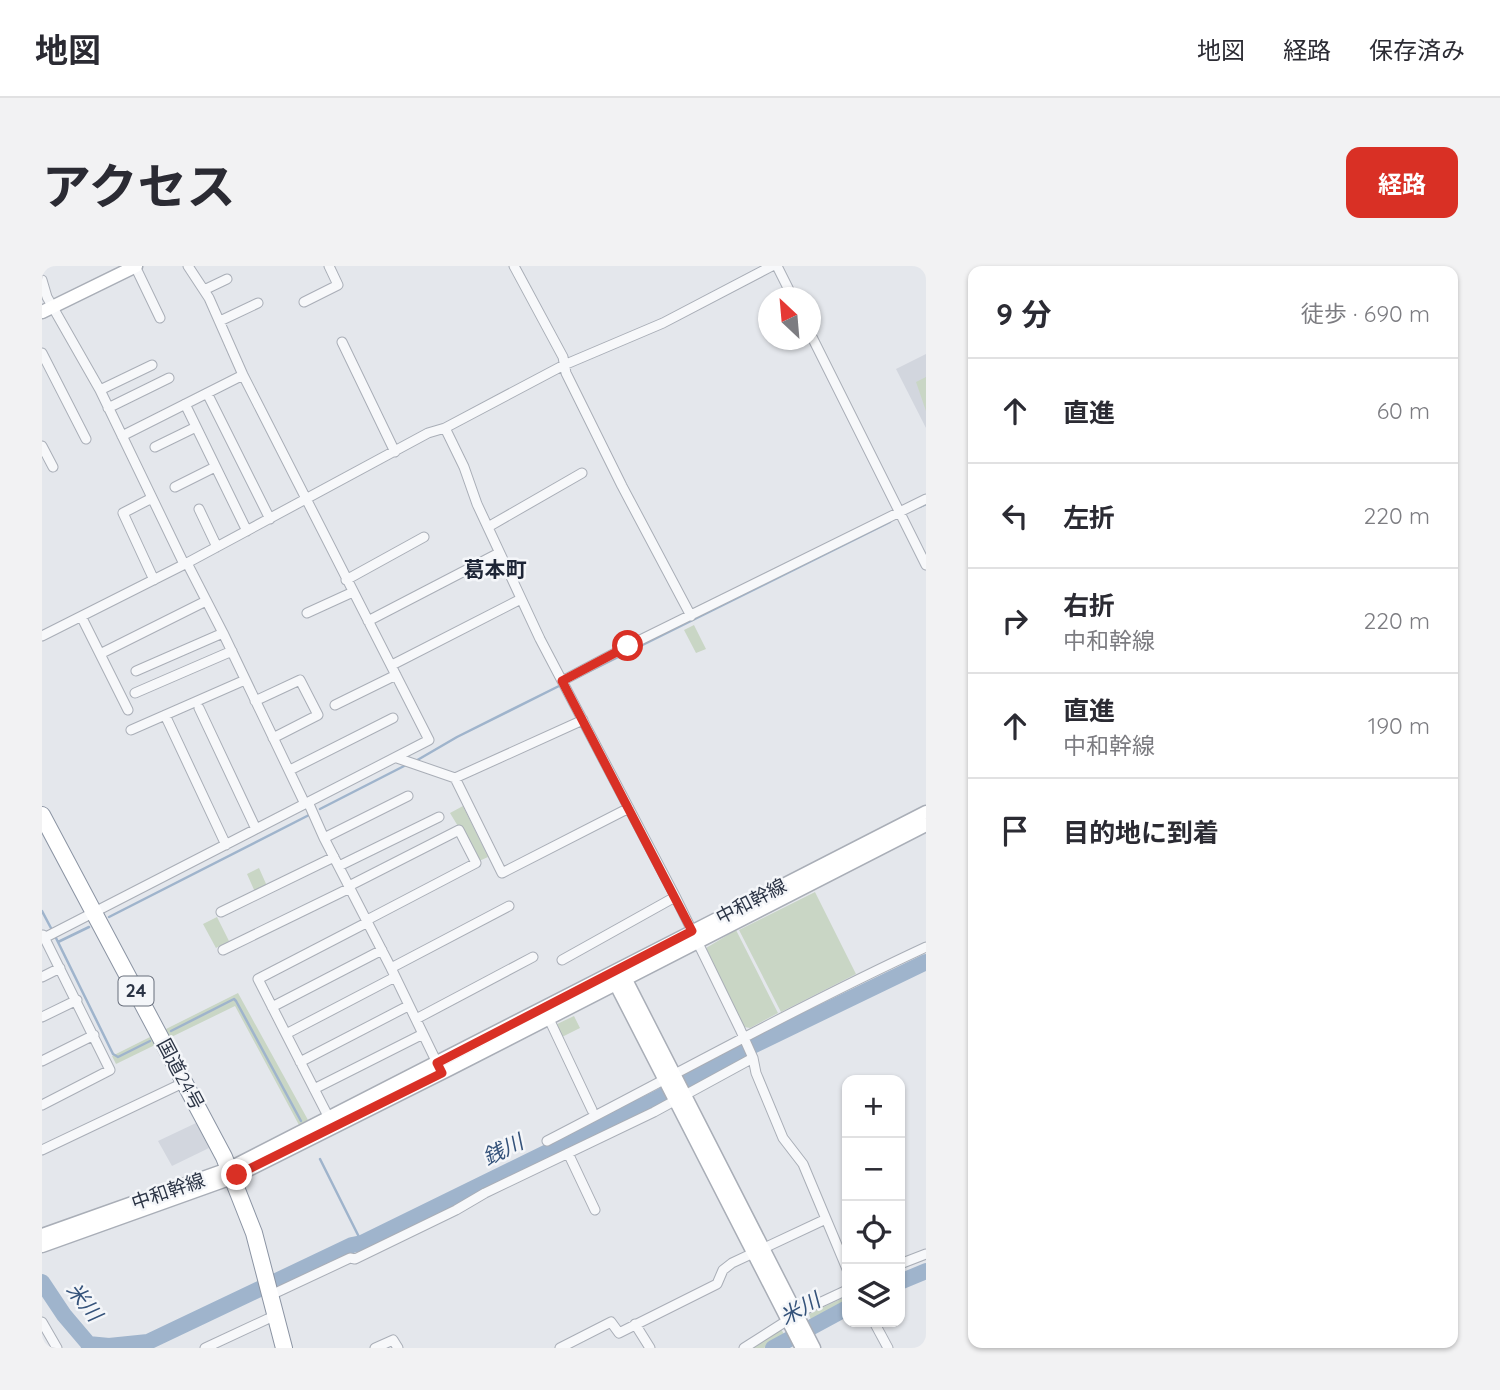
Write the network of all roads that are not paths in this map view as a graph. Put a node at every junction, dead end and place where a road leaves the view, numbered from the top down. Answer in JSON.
{"nodes":[{"id":1,"x":136,"y":266,"type":"edge"},
{"id":2,"x":188,"y":266,"type":"edge"},
{"id":3,"x":329,"y":266,"type":"edge"},
{"id":4,"x":514,"y":266,"type":"edge"},
{"id":5,"x":775,"y":266,"type":"edge"},
{"id":6,"x":227,"y":279,"type":"dead end"},
{"id":7,"x":42,"y":280,"type":"edge"},
{"id":8,"x":787,"y":287,"type":"edge"},
{"id":9,"x":204,"y":290,"type":"junction"},
{"id":10,"x":304,"y":302,"type":"dead end"},
{"id":11,"x":258,"y":303,"type":"dead end"},
{"id":12,"x":48,"y":310,"type":"edge"},
{"id":13,"x":160,"y":318,"type":"dead end"},
{"id":14,"x":220,"y":321,"type":"junction"},
{"id":15,"x":342,"y":342,"type":"dead end"},
{"id":16,"x":819,"y":350,"type":"edge"},
{"id":17,"x":42,"y":353,"type":"edge"},
{"id":18,"x":152,"y":365,"type":"dead end"},
{"id":19,"x":565,"y":365,"type":"junction"},
{"id":20,"x":243,"y":375,"type":"junction"},
{"id":21,"x":169,"y":378,"type":"dead end"},
{"id":22,"x":100,"y":390,"type":"junction"},
{"id":23,"x":207,"y":393,"type":"junction"},
{"id":24,"x":184,"y":404,"type":"junction"},
{"id":25,"x":108,"y":408,"type":"junction"},
{"id":26,"x":196,"y":427,"type":"junction"},
{"id":27,"x":444,"y":428,"type":"junction"},
{"id":28,"x":122,"y":436,"type":"junction"},
{"id":29,"x":86,"y":439,"type":"dead end"},
{"id":30,"x":42,"y":446,"type":"edge"},
{"id":31,"x":155,"y":447,"type":"dead end"},
{"id":32,"x":395,"y":452,"type":"junction"},
{"id":33,"x":53,"y":467,"type":"dead end"},
{"id":34,"x":215,"y":467,"type":"junction"},
{"id":35,"x":582,"y":473,"type":"dead end"},
{"id":36,"x":175,"y":487,"type":"dead end"},
{"id":37,"x":152,"y":498,"type":"junction"},
{"id":38,"x":307,"y":499,"type":"junction"},
{"id":39,"x":926,"y":499,"type":"edge"},
{"id":40,"x":199,"y":509,"type":"dead end"},
{"id":41,"x":901,"y":511,"type":"junction"},
{"id":42,"x":270,"y":519,"type":"junction"},
{"id":43,"x":488,"y":527,"type":"junction"},
{"id":44,"x":247,"y":531,"type":"junction"},
{"id":45,"x":424,"y":537,"type":"dead end"},
{"id":46,"x":217,"y":547,"type":"junction"},
{"id":47,"x":499,"y":553,"type":"junction"},
{"id":48,"x":186,"y":564,"type":"junction"},
{"id":49,"x":926,"y":565,"type":"edge"},
{"id":50,"x":154,"y":580,"type":"junction"},
{"id":51,"x":346,"y":580,"type":"junction"},
{"id":52,"x":353,"y":592,"type":"junction"},
{"id":53,"x":521,"y":599,"type":"junction"},
{"id":54,"x":206,"y":601,"type":"junction"},
{"id":55,"x":307,"y":613,"type":"dead end"},
{"id":56,"x":691,"y":616,"type":"junction"},
{"id":57,"x":82,"y":618,"type":"junction"},
{"id":58,"x":369,"y":621,"type":"junction"},
{"id":59,"x":223,"y":633,"type":"junction"},
{"id":60,"x":42,"y":636,"type":"edge"},
{"id":61,"x":232,"y":651,"type":"junction"},
{"id":62,"x":100,"y":654,"type":"junction"},
{"id":63,"x":392,"y":665,"type":"junction"},
{"id":64,"x":136,"y":671,"type":"dead end"},
{"id":65,"x":396,"y":675,"type":"junction"},
{"id":66,"x":245,"y":680,"type":"junction"},
{"id":67,"x":563,"y":683,"type":"junction"},
{"id":68,"x":135,"y":693,"type":"dead end"},
{"id":69,"x":255,"y":701,"type":"junction"},
{"id":70,"x":335,"y":705,"type":"dead end"},
{"id":71,"x":199,"y":708,"type":"dead end"},
{"id":72,"x":128,"y":710,"type":"dead end"},
{"id":73,"x":165,"y":715,"type":"junction"},
{"id":74,"x":393,"y":718,"type":"dead end"},
{"id":75,"x":583,"y":720,"type":"junction"},
{"id":76,"x":131,"y":730,"type":"dead end"},
{"id":77,"x":273,"y":738,"type":"junction"},
{"id":78,"x":397,"y":758,"type":"junction"},
{"id":79,"x":290,"y":771,"type":"junction"},
{"id":80,"x":456,"y":778,"type":"junction"},
{"id":81,"x":408,"y":796,"type":"dead end"},
{"id":82,"x":306,"y":803,"type":"junction"},
{"id":83,"x":629,"y":808,"type":"junction"},
{"id":84,"x":926,"y":812,"type":"edge"},
{"id":85,"x":42,"y":815,"type":"edge"},
{"id":86,"x":439,"y":817,"type":"dead end"},
{"id":87,"x":926,"y":825,"type":"edge"},
{"id":88,"x":256,"y":830,"type":"junction"},
{"id":89,"x":324,"y":838,"type":"junction"},
{"id":90,"x":226,"y":845,"type":"junction"},
{"id":91,"x":336,"y":862,"type":"junction"},
{"id":92,"x":350,"y":887,"type":"junction"},
{"id":93,"x":675,"y":897,"type":"junction"},
{"id":94,"x":509,"y":906,"type":"dead end"},
{"id":95,"x":221,"y":912,"type":"dead end"},
{"id":96,"x":94,"y":913,"type":"junction"},
{"id":97,"x":367,"y":921,"type":"junction"},
{"id":98,"x":43,"y":936,"type":"edge"},
{"id":99,"x":695,"y":937,"type":"junction"},
{"id":100,"x":926,"y":947,"type":"edge"},
{"id":101,"x":223,"y":950,"type":"dead end"},
{"id":102,"x":382,"y":950,"type":"junction"},
{"id":103,"x":533,"y":957,"type":"dead end"},
{"id":104,"x":562,"y":960,"type":"dead end"},
{"id":105,"x":60,"y":968,"type":"junction"},
{"id":106,"x":393,"y":973,"type":"junction"},
{"id":107,"x":618,"y":976,"type":"junction"},
{"id":108,"x":42,"y":977,"type":"edge"},
{"id":109,"x":77,"y":1000,"type":"junction"},
{"id":110,"x":408,"y":1006,"type":"junction"},
{"id":111,"x":272,"y":1007,"type":"junction"},
{"id":112,"x":42,"y":1017,"type":"edge"},
{"id":113,"x":416,"y":1019,"type":"junction"},
{"id":114,"x":549,"y":1019,"type":"junction"},
{"id":115,"x":286,"y":1034,"type":"junction"},
{"id":116,"x":423,"y":1034,"type":"junction"},
{"id":117,"x":94,"y":1035,"type":"junction"},
{"id":118,"x":744,"y":1039,"type":"junction"},
{"id":119,"x":752,"y":1057,"type":"junction"},
{"id":120,"x":42,"y":1061,"type":"edge"},
{"id":121,"x":300,"y":1062,"type":"junction"},
{"id":122,"x":439,"y":1068,"type":"junction"},
{"id":123,"x":669,"y":1079,"type":"junction"},
{"id":124,"x":185,"y":1082,"type":"junction"},
{"id":125,"x":314,"y":1089,"type":"junction"},
{"id":126,"x":678,"y":1097,"type":"junction"},
{"id":127,"x":42,"y":1105,"type":"edge"},
{"id":128,"x":592,"y":1110,"type":"dead end"},
{"id":129,"x":328,"y":1118,"type":"junction"},
{"id":130,"x":547,"y":1141,"type":"dead end"},
{"id":131,"x":42,"y":1150,"type":"edge"},
{"id":132,"x":568,"y":1153,"type":"junction"},
{"id":133,"x":230,"y":1174,"type":"junction"},
{"id":134,"x":595,"y":1210,"type":"dead end"},
{"id":135,"x":827,"y":1219,"type":"junction"},
{"id":136,"x":42,"y":1235,"type":"edge"},
{"id":137,"x":42,"y":1246,"type":"edge"},
{"id":138,"x":758,"y":1252,"type":"junction"},
{"id":139,"x":926,"y":1254,"type":"edge"},
{"id":140,"x":905,"y":1262,"type":"edge"},
{"id":141,"x":845,"y":1264,"type":"edge"},
{"id":142,"x":842,"y":1293,"type":"edge"},
{"id":143,"x":271,"y":1294,"type":"junction"},
{"id":144,"x":276,"y":1315,"type":"junction"},
{"id":145,"x":793,"y":1319,"type":"junction"},
{"id":146,"x":42,"y":1322,"type":"edge"},
{"id":147,"x":635,"y":1324,"type":"junction"},
{"id":148,"x":877,"y":1327,"type":"edge"},
{"id":149,"x":807,"y":1346,"type":"edge"},
{"id":150,"x":57,"y":1348,"type":"edge"},
{"id":151,"x":205,"y":1348,"type":"edge"},
{"id":152,"x":284,"y":1348,"type":"edge"},
{"id":153,"x":375,"y":1348,"type":"edge"},
{"id":154,"x":398,"y":1348,"type":"edge"},
{"id":155,"x":560,"y":1348,"type":"edge"},
{"id":156,"x":650,"y":1348,"type":"edge"},
{"id":157,"x":744,"y":1348,"type":"edge"},
{"id":158,"x":888,"y":1348,"type":"edge"}],
"edges":[{"from":1,"to":12,"type":"main road"},
{"from":1,"to":13,"type":"street"},
{"from":2,"to":9,"type":"street"},
{"from":3,"to":10,"type":"street"},
{"from":4,"to":19,"type":"street"},
{"from":5,"to":8,"type":"street"},
{"from":5,"to":19,"type":"street"},
{"from":6,"to":9,"type":"street"},
{"from":7,"to":12,"type":"street"},
{"from":9,"to":14,"type":"street"},
{"from":11,"to":14,"type":"street"},
{"from":12,"to":22,"type":"street"},
{"from":14,"to":20,"type":"street"},
{"from":15,"to":32,"type":"street"},
{"from":16,"to":41,"type":"street"},
{"from":17,"to":29,"type":"street"},
{"from":18,"to":22,"type":"street"},
{"from":19,"to":27,"type":"street"},
{"from":19,"to":56,"type":"street"},
{"from":20,"to":23,"type":"street"},
{"from":20,"to":38,"type":"street"},
{"from":21,"to":25,"type":"street"},
{"from":22,"to":25,"type":"street"},
{"from":23,"to":24,"type":"street"},
{"from":23,"to":42,"type":"street"},
{"from":24,"to":26,"type":"street"},
{"from":24,"to":28,"type":"street"},
{"from":25,"to":28,"type":"street"},
{"from":26,"to":31,"type":"street"},
{"from":26,"to":34,"type":"street"},
{"from":27,"to":32,"type":"street"},
{"from":27,"to":43,"type":"street"},
{"from":28,"to":37,"type":"street"},
{"from":30,"to":33,"type":"street"},
{"from":32,"to":38,"type":"street"},
{"from":34,"to":36,"type":"street"},
{"from":34,"to":44,"type":"street"},
{"from":35,"to":43,"type":"street"},
{"from":37,"to":48,"type":"street"},
{"from":37,"to":50,"type":"street"},
{"from":38,"to":42,"type":"street"},
{"from":38,"to":51,"type":"street"},
{"from":39,"to":41,"type":"street"},
{"from":40,"to":46,"type":"street"},
{"from":41,"to":49,"type":"street"},
{"from":41,"to":56,"type":"street"},
{"from":42,"to":44,"type":"street"},
{"from":43,"to":47,"type":"street"},
{"from":44,"to":46,"type":"street"},
{"from":45,"to":51,"type":"street"},
{"from":46,"to":48,"type":"street"},
{"from":47,"to":53,"type":"street"},
{"from":47,"to":58,"type":"street"},
{"from":48,"to":50,"type":"street"},
{"from":48,"to":54,"type":"street"},
{"from":50,"to":57,"type":"street"},
{"from":51,"to":52,"type":"street"},
{"from":52,"to":55,"type":"street"},
{"from":52,"to":58,"type":"street"},
{"from":53,"to":63,"type":"street"},
{"from":53,"to":67,"type":"street"},
{"from":54,"to":59,"type":"street"},
{"from":54,"to":62,"type":"street"},
{"from":56,"to":67,"type":"street"},
{"from":57,"to":60,"type":"street"},
{"from":57,"to":62,"type":"street"},
{"from":58,"to":63,"type":"street"},
{"from":59,"to":61,"type":"street"},
{"from":59,"to":64,"type":"street"},
{"from":61,"to":66,"type":"street"},
{"from":61,"to":68,"type":"street"},
{"from":62,"to":72,"type":"street"},
{"from":63,"to":65,"type":"street"},
{"from":65,"to":70,"type":"street"},
{"from":65,"to":78,"type":"street"},
{"from":66,"to":69,"type":"street"},
{"from":66,"to":73,"type":"street"},
{"from":67,"to":75,"type":"street"},
{"from":69,"to":77,"type":"street"},
{"from":69,"to":77,"type":"street"},
{"from":71,"to":88,"type":"street"},
{"from":73,"to":76,"type":"street"},
{"from":73,"to":90,"type":"street"},
{"from":74,"to":79,"type":"street"},
{"from":75,"to":80,"type":"street"},
{"from":75,"to":83,"type":"street"},
{"from":77,"to":79,"type":"street"},
{"from":78,"to":80,"type":"street"},
{"from":78,"to":82,"type":"street"},
{"from":79,"to":82,"type":"street"},
{"from":80,"to":83,"type":"street"},
{"from":81,"to":89,"type":"street"},
{"from":82,"to":88,"type":"street"},
{"from":82,"to":89,"type":"street"},
{"from":83,"to":93,"type":"street"},
{"from":84,"to":99,"type":"main road","name":"中和幹線"},
{"from":85,"to":96,"type":"highway","name":"国道24号","number":"24"},
{"from":86,"to":91,"type":"street"},
{"from":87,"to":99,"type":"main road","name":"中和幹線"},
{"from":88,"to":90,"type":"street"},
{"from":89,"to":91,"type":"street"},
{"from":90,"to":96,"type":"street"},
{"from":91,"to":92,"type":"street"},
{"from":91,"to":95,"type":"street"},
{"from":92,"to":97,"type":"street"},
{"from":92,"to":97,"type":"street"},
{"from":92,"to":101,"type":"street"},
{"from":93,"to":99,"type":"street"},
{"from":93,"to":104,"type":"street"},
{"from":94,"to":106,"type":"street"},
{"from":96,"to":98,"type":"street"},
{"from":96,"to":124,"type":"highway","name":"国道24号","number":"24"},
{"from":97,"to":102,"type":"street"},
{"from":97,"to":111,"type":"street"},
{"from":98,"to":105,"type":"street"},
{"from":99,"to":107,"type":"main road","name":"中和幹線"},
{"from":99,"to":118,"type":"street"},
{"from":100,"to":118,"type":"street"},
{"from":102,"to":106,"type":"street"},
{"from":102,"to":111,"type":"street"},
{"from":103,"to":113,"type":"street"},
{"from":105,"to":108,"type":"street"},
{"from":105,"to":109,"type":"street"},
{"from":106,"to":110,"type":"street"},
{"from":106,"to":115,"type":"street"},
{"from":107,"to":114,"type":"main road","name":"中和幹線"},
{"from":107,"to":122,"type":"main road","name":"中和幹線"},
{"from":107,"to":123,"type":"main road"},
{"from":109,"to":112,"type":"street"},
{"from":109,"to":117,"type":"street"},
{"from":110,"to":113,"type":"street"},
{"from":110,"to":121,"type":"street"},
{"from":111,"to":115,"type":"street"},
{"from":113,"to":116,"type":"street"},
{"from":114,"to":122,"type":"main road","name":"中和幹線"},
{"from":114,"to":128,"type":"street"},
{"from":115,"to":121,"type":"street"},
{"from":116,"to":122,"type":"street"},
{"from":116,"to":125,"type":"street"},
{"from":117,"to":120,"type":"street"},
{"from":117,"to":127,"type":"street"},
{"from":118,"to":119,"type":"street"},
{"from":118,"to":123,"type":"street"},
{"from":119,"to":126,"type":"street"},
{"from":119,"to":135,"type":"street"},
{"from":121,"to":125,"type":"street"},
{"from":122,"to":129,"type":"main road","name":"中和幹線"},
{"from":122,"to":133,"type":"main road","name":"中和幹線"},
{"from":123,"to":126,"type":"main road"},
{"from":123,"to":130,"type":"street"},
{"from":124,"to":131,"type":"street"},
{"from":124,"to":133,"type":"highway","name":"国道24号","number":"24"},
{"from":125,"to":129,"type":"street"},
{"from":126,"to":132,"type":"street"},
{"from":126,"to":138,"type":"main road"},
{"from":129,"to":133,"type":"main road","name":"中和幹線"},
{"from":132,"to":134,"type":"street"},
{"from":132,"to":143,"type":"street"},
{"from":133,"to":136,"type":"main road","name":"中和幹線"},
{"from":133,"to":137,"type":"main road","name":"中和幹線"},
{"from":133,"to":143,"type":"highway","name":"国道24号","number":"24"},
{"from":135,"to":138,"type":"street"},
{"from":135,"to":141,"type":"street"},
{"from":138,"to":145,"type":"main road"},
{"from":138,"to":147,"type":"street"},
{"from":139,"to":140,"type":"street"},
{"from":142,"to":145,"type":"street"},
{"from":143,"to":144,"type":"highway","name":"国道24号","number":"24"},
{"from":144,"to":151,"type":"street"},
{"from":144,"to":152,"type":"highway","name":"国道24号","number":"24"},
{"from":145,"to":149,"type":"main road"},
{"from":145,"to":157,"type":"street"},
{"from":146,"to":150,"type":"street"},
{"from":147,"to":155,"type":"street"},
{"from":147,"to":156,"type":"street"},
{"from":148,"to":158,"type":"street"},
{"from":153,"to":154,"type":"street"}]}
